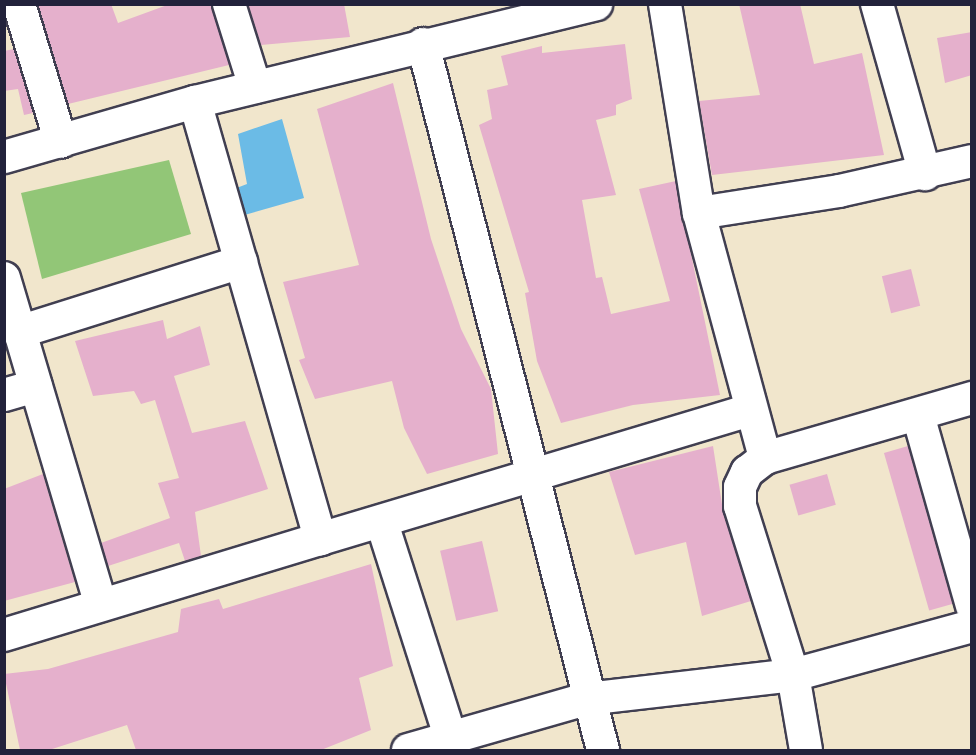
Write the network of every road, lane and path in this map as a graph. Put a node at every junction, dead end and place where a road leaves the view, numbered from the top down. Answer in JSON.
{"nodes":[{"id":1,"x":18,"y":4,"type":"edge"},
{"id":2,"x":229,"y":4,"type":"edge"},
{"id":3,"x":596,"y":4,"type":"edge"},
{"id":4,"x":665,"y":4,"type":"edge"},
{"id":5,"x":877,"y":4,"type":"edge"},
{"id":6,"x":423,"y":44,"type":"junction"},
{"id":7,"x":255,"y":87,"type":"junction"},
{"id":8,"x":195,"y":102,"type":"junction"},
{"id":9,"x":61,"y":142,"type":"junction"},
{"id":10,"x":4,"y":157,"type":"edge"},
{"id":11,"x":972,"y":161,"type":"edge"},
{"id":12,"x":925,"y":174,"type":"junction"},
{"id":13,"x":699,"y":213,"type":"junction"},
{"id":14,"x":240,"y":262,"type":"junction"},
{"id":15,"x":4,"y":278,"type":"edge"},
{"id":16,"x":20,"y":332,"type":"junction"},
{"id":17,"x":36,"y":386,"type":"junction"},
{"id":18,"x":4,"y":395,"type":"edge"},
{"id":19,"x":972,"y":399,"type":"edge"},
{"id":20,"x":748,"y":411,"type":"junction"},
{"id":21,"x":918,"y":415,"type":"junction"},
{"id":22,"x":765,"y":458,"type":"junction"},
{"id":23,"x":535,"y":472,"type":"junction"},
{"id":24,"x":382,"y":523,"type":"junction"},
{"id":25,"x":320,"y":539,"type":"junction"},
{"id":26,"x":100,"y":603,"type":"junction"},
{"id":27,"x":972,"y":606,"type":"edge"},
{"id":28,"x":972,"y":626,"type":"edge"},
{"id":29,"x":4,"y":635,"type":"edge"},
{"id":30,"x":793,"y":675,"type":"junction"},
{"id":31,"x":586,"y":699,"type":"junction"},
{"id":32,"x":450,"y":736,"type":"junction"},
{"id":33,"x":408,"y":750,"type":"edge"},
{"id":34,"x":603,"y":750,"type":"edge"},
{"id":35,"x":806,"y":750,"type":"edge"}],
"edges":[{"from":1,"to":9,"type":"street"},
{"from":2,"to":7,"type":"street"},
{"from":3,"to":6,"type":"street"},
{"from":4,"to":13,"type":"street"},
{"from":5,"to":12,"type":"street"},
{"from":6,"to":7,"type":"street"},
{"from":6,"to":23,"type":"street"},
{"from":7,"to":8,"type":"street"},
{"from":8,"to":9,"type":"street"},
{"from":8,"to":14,"type":"street"},
{"from":9,"to":10,"type":"street"},
{"from":11,"to":12,"type":"street"},
{"from":12,"to":13,"type":"street"},
{"from":13,"to":20,"type":"street"},
{"from":14,"to":16,"type":"street"},
{"from":14,"to":25,"type":"street"},
{"from":15,"to":16,"type":"street"},
{"from":16,"to":17,"type":"street"},
{"from":17,"to":18,"type":"street"},
{"from":17,"to":26,"type":"street"},
{"from":19,"to":21,"type":"street"},
{"from":20,"to":22,"type":"street"},
{"from":20,"to":23,"type":"street"},
{"from":21,"to":22,"type":"street"},
{"from":21,"to":27,"type":"street"},
{"from":22,"to":30,"type":"street"},
{"from":23,"to":24,"type":"street"},
{"from":23,"to":31,"type":"street"},
{"from":24,"to":25,"type":"street"},
{"from":24,"to":32,"type":"street"},
{"from":25,"to":26,"type":"street"},
{"from":26,"to":29,"type":"street"},
{"from":28,"to":30,"type":"street"},
{"from":30,"to":31,"type":"street"},
{"from":30,"to":35,"type":"street"},
{"from":31,"to":32,"type":"street"},
{"from":31,"to":34,"type":"street"},
{"from":32,"to":33,"type":"street"}]}
